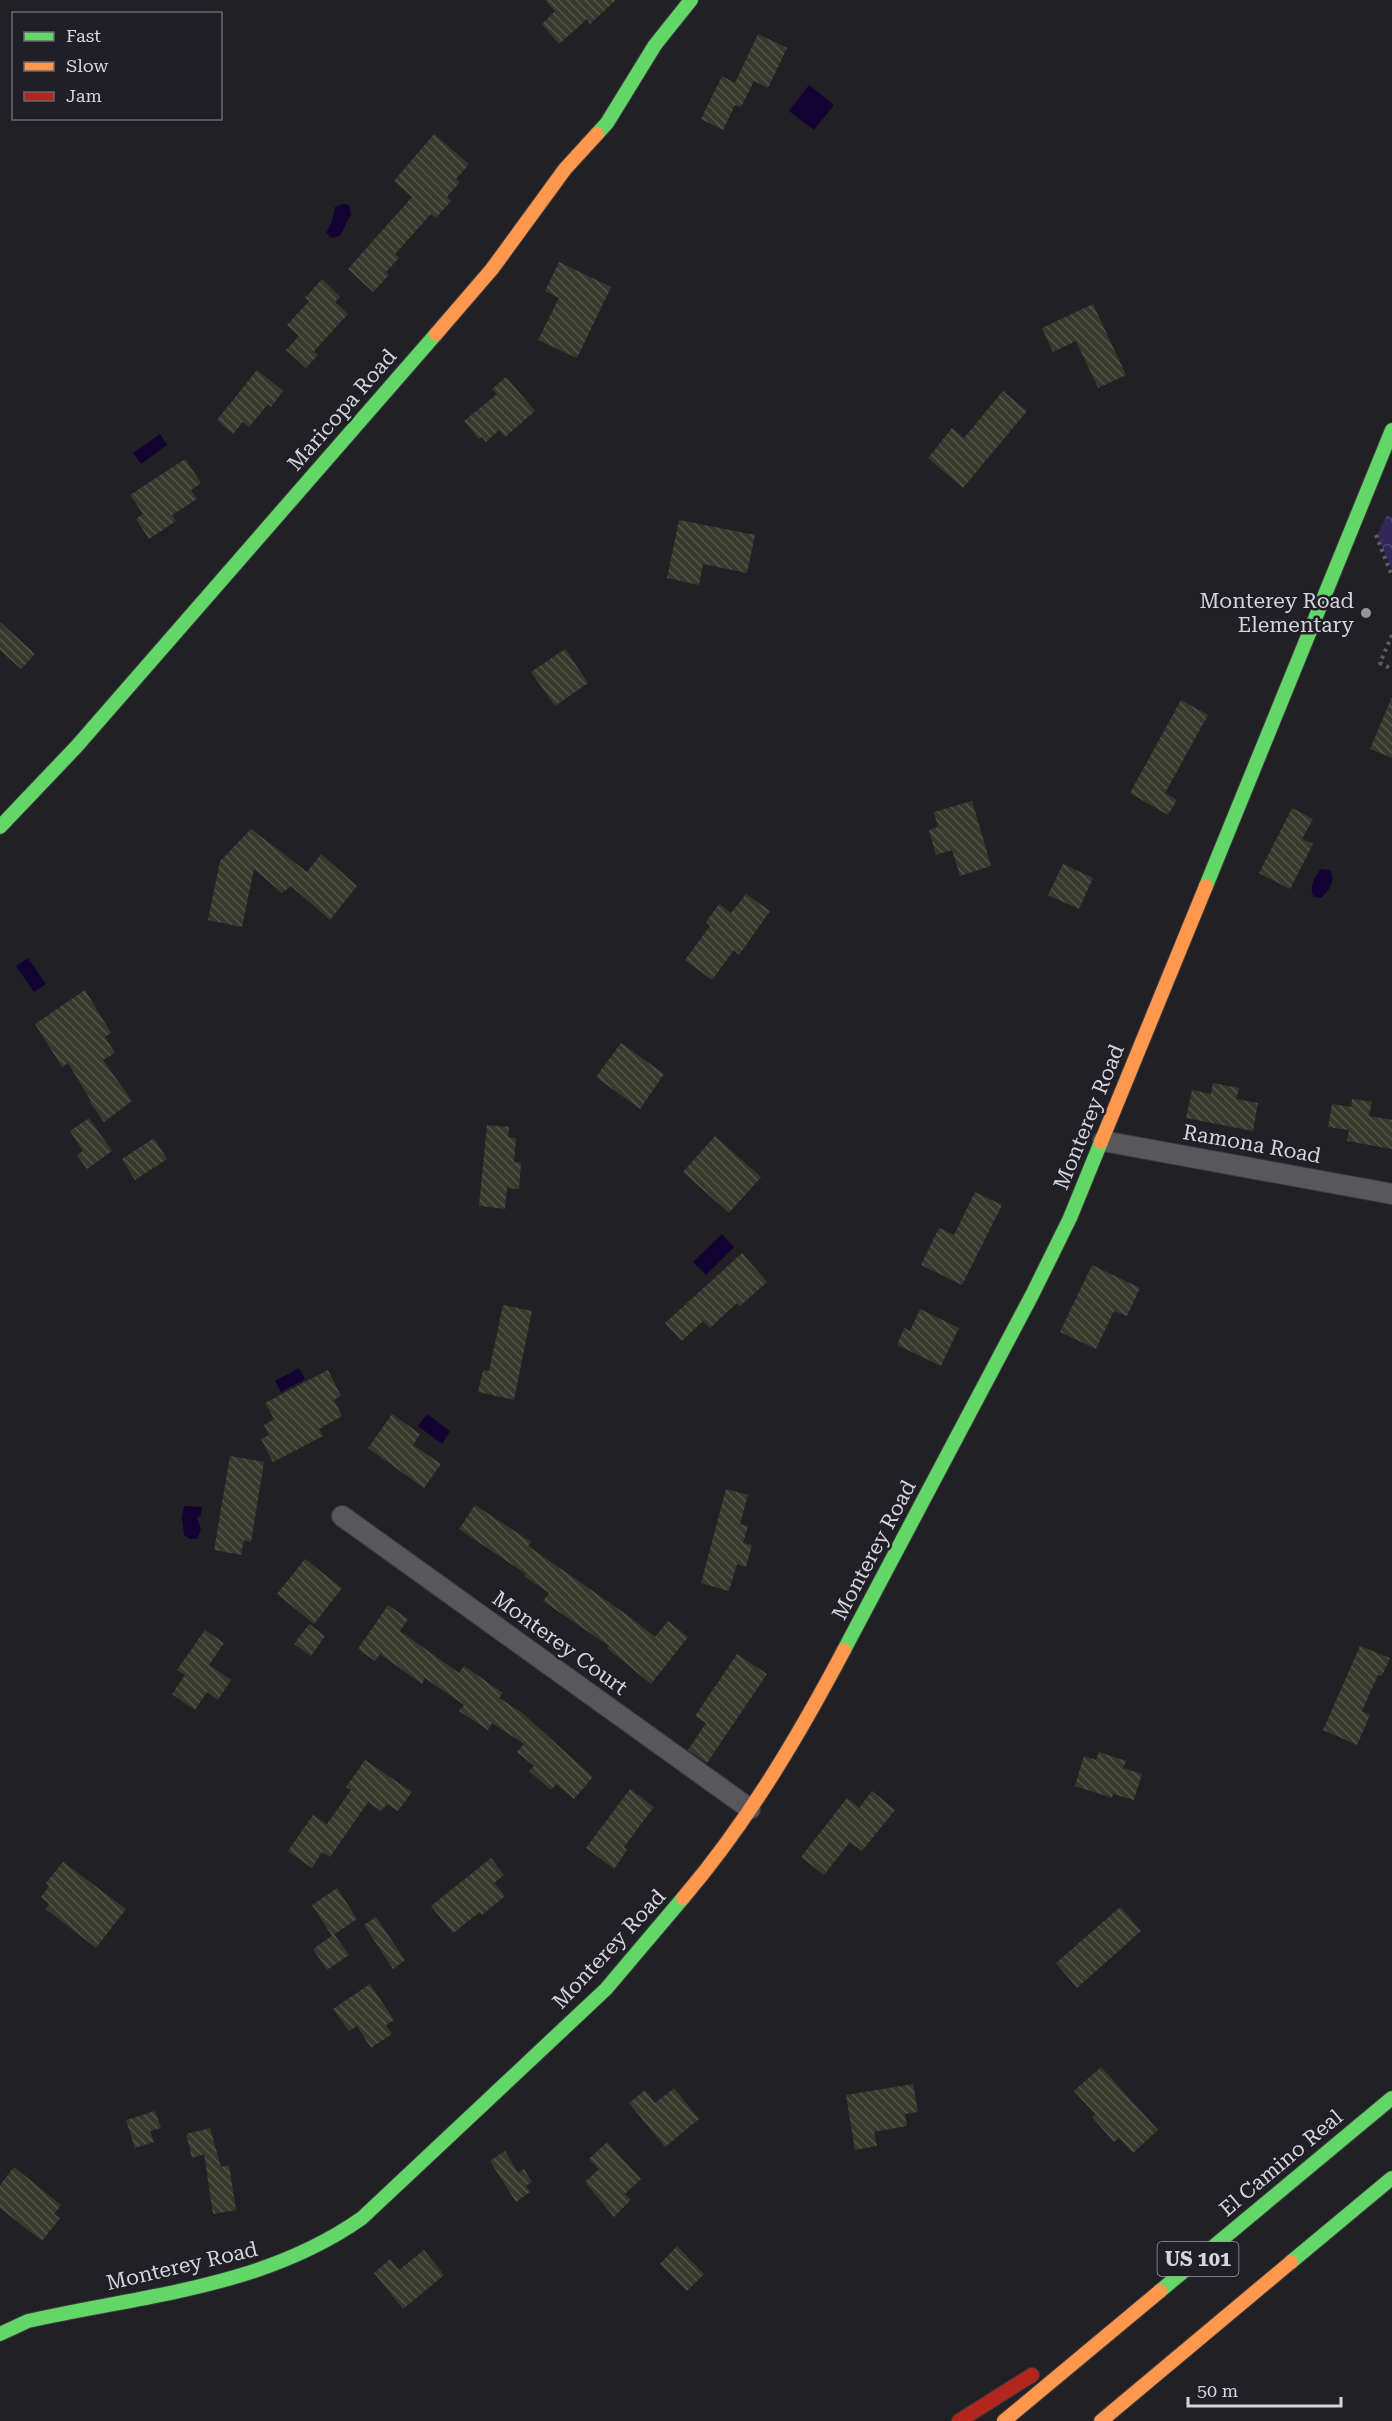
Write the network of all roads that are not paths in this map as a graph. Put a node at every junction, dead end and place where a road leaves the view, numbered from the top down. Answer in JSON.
{"nodes":[{"id":1,"x":691,"y":0,"type":"edge"},
{"id":2,"x":1392,"y":430,"type":"edge"},
{"id":3,"x":0,"y":827,"type":"edge"},
{"id":4,"x":1103,"y":1141,"type":"junction"},
{"id":5,"x":1392,"y":1194,"type":"edge"},
{"id":6,"x":342,"y":1516,"type":"dead end"},
{"id":7,"x":750,"y":1809,"type":"junction"},
{"id":8,"x":1392,"y":2098,"type":"edge"},
{"id":9,"x":1392,"y":2178,"type":"edge"},
{"id":10,"x":1149,"y":2299,"type":"junction"},
{"id":11,"x":0,"y":2334,"type":"edge"},
{"id":12,"x":1059,"y":2357,"type":"dead end"},
{"id":13,"x":1039,"y":2370,"type":"dead end"},
{"id":14,"x":959,"y":2421,"type":"edge"},
{"id":15,"x":1004,"y":2421,"type":"edge"},
{"id":16,"x":1101,"y":2421,"type":"edge"}],
"edges":[{"from":1,"to":3,"type":"main road","name":"Maricopa Road"},
{"from":2,"to":4,"type":"main road","name":"Monterey Road"},
{"from":4,"to":5,"type":"street","name":"Ramona Road"},
{"from":4,"to":7,"type":"main road","name":"Monterey Road"},
{"from":6,"to":7,"type":"street","name":"Monterey Court"},
{"from":7,"to":11,"type":"main road","name":"Monterey Road"},
{"from":8,"to":10,"type":"main road","name":"El Camino Real","number":"US 101"},
{"from":9,"to":16,"type":"main road","number":"US 101"},
{"from":10,"to":12,"type":"main road"},
{"from":10,"to":15,"type":"main road","name":"El Camino Real","number":"US 101"},
{"from":13,"to":14,"type":"main road"}]}
